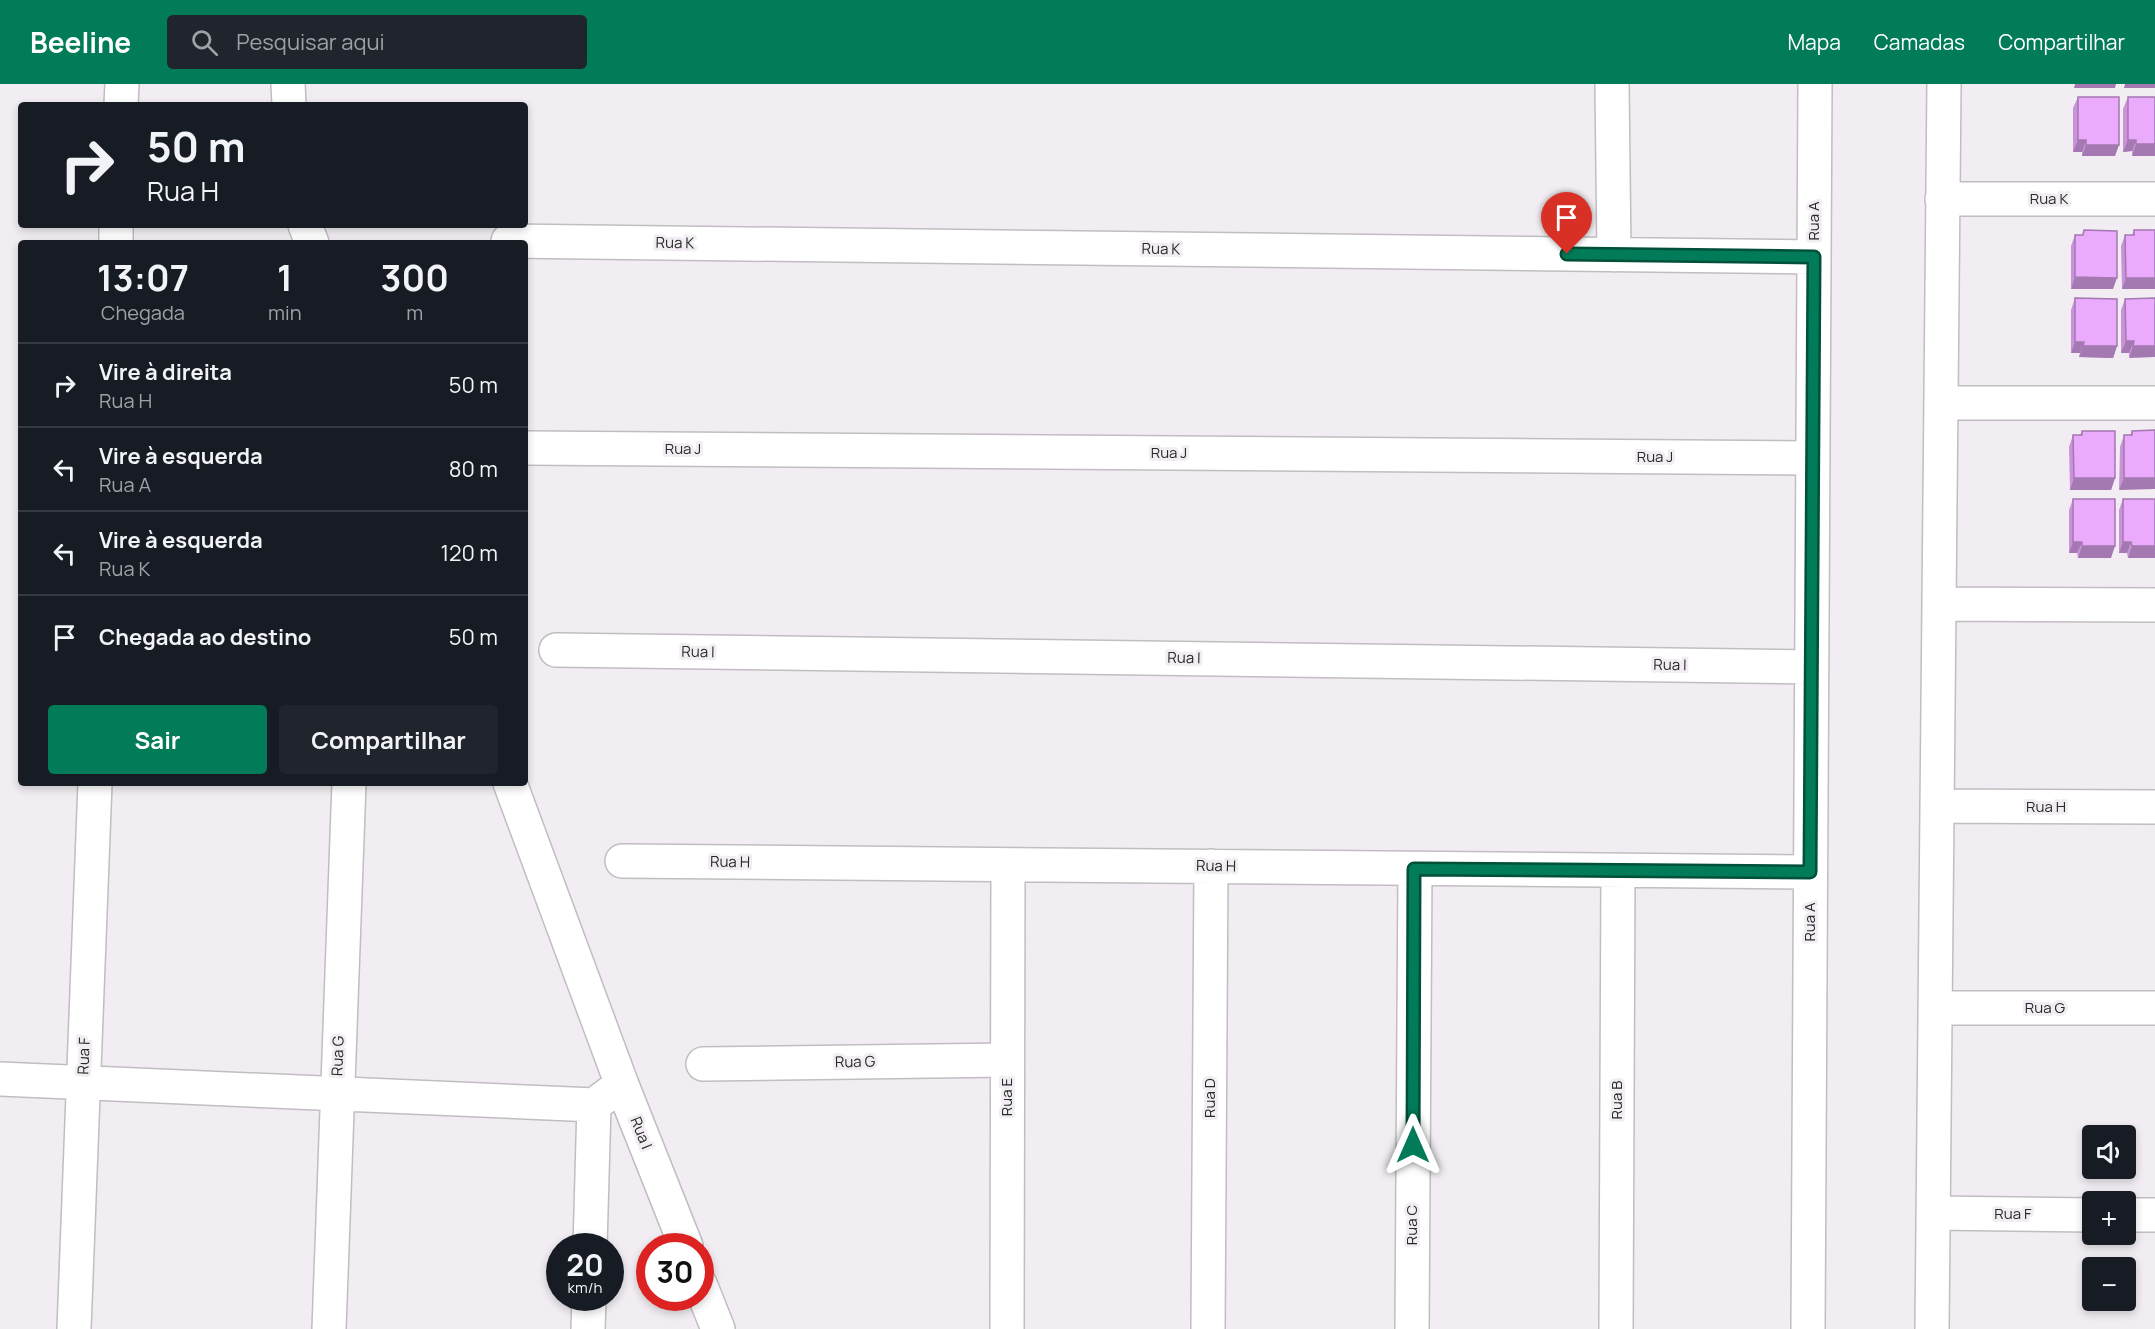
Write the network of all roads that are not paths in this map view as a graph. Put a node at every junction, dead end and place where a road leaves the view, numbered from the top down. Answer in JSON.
{"nodes":[{"id":1,"x":122,"y":84,"type":"edge"},
{"id":2,"x":288,"y":84,"type":"edge"},
{"id":3,"x":1612,"y":84,"type":"edge"},
{"id":4,"x":1815,"y":84,"type":"edge"},
{"id":5,"x":1944,"y":84,"type":"edge"},
{"id":6,"x":121,"y":102,"type":"edge"},
{"id":7,"x":289,"y":102,"type":"edge"},
{"id":8,"x":1942,"y":199,"type":"junction"},
{"id":9,"x":2155,"y":200,"type":"edge"},
{"id":10,"x":528,"y":241,"type":"edge"},
{"id":11,"x":1614,"y":255,"type":"junction"},
{"id":12,"x":1814,"y":257,"type":"junction"},
{"id":13,"x":1941,"y":403,"type":"junction"},
{"id":14,"x":2155,"y":403,"type":"edge"},
{"id":15,"x":528,"y":448,"type":"edge"},
{"id":16,"x":1813,"y":458,"type":"junction"},
{"id":17,"x":1939,"y":604,"type":"junction"},
{"id":18,"x":2155,"y":605,"type":"edge"},
{"id":19,"x":556,"y":650,"type":"dead end"},
{"id":20,"x":1811,"y":667,"type":"junction"},
{"id":21,"x":95,"y":786,"type":"edge"},
{"id":22,"x":349,"y":786,"type":"edge"},
{"id":23,"x":511,"y":786,"type":"edge"},
{"id":24,"x":1937,"y":806,"type":"junction"},
{"id":25,"x":2155,"y":807,"type":"edge"},
{"id":26,"x":622,"y":861,"type":"dead end"},
{"id":27,"x":1008,"y":864,"type":"junction"},
{"id":28,"x":1211,"y":866,"type":"junction"},
{"id":29,"x":1414,"y":869,"type":"junction"},
{"id":30,"x":1618,"y":871,"type":"junction"},
{"id":31,"x":1810,"y":872,"type":"junction"},
{"id":32,"x":1935,"y":1008,"type":"junction"},
{"id":33,"x":2155,"y":1008,"type":"edge"},
{"id":34,"x":1007,"y":1060,"type":"junction"},
{"id":35,"x":703,"y":1064,"type":"dead end"},
{"id":36,"x":0,"y":1079,"type":"edge"},
{"id":37,"x":83,"y":1083,"type":"junction"},
{"id":38,"x":622,"y":1085,"type":"junction"},
{"id":39,"x":337,"y":1094,"type":"junction"},
{"id":40,"x":594,"y":1105,"type":"junction"},
{"id":41,"x":1933,"y":1214,"type":"junction"},
{"id":42,"x":2082,"y":1215,"type":"edge"},
{"id":43,"x":2136,"y":1215,"type":"edge"},
{"id":44,"x":2155,"y":1215,"type":"edge"},
{"id":45,"x":590,"y":1233,"type":"edge"},
{"id":46,"x":681,"y":1233,"type":"edge"},
{"id":47,"x":589,"y":1311,"type":"edge"},
{"id":48,"x":711,"y":1311,"type":"edge"},
{"id":49,"x":74,"y":1329,"type":"edge"},
{"id":50,"x":329,"y":1329,"type":"edge"},
{"id":51,"x":588,"y":1329,"type":"edge"},
{"id":52,"x":718,"y":1329,"type":"edge"},
{"id":53,"x":1007,"y":1329,"type":"edge"},
{"id":54,"x":1208,"y":1329,"type":"edge"},
{"id":55,"x":1412,"y":1329,"type":"edge"},
{"id":56,"x":1616,"y":1329,"type":"edge"},
{"id":57,"x":1808,"y":1329,"type":"edge"},
{"id":58,"x":1932,"y":1329,"type":"edge"}],
"edges":[{"from":1,"to":6,"type":"street"},
{"from":2,"to":7,"type":"street"},
{"from":3,"to":11,"type":"street"},
{"from":4,"to":12,"type":"street","name":"Rua A"},
{"from":5,"to":8,"type":"street"},
{"from":8,"to":9,"type":"street","name":"Rua K"},
{"from":8,"to":13,"type":"street"},
{"from":10,"to":11,"type":"street","name":"Rua K"},
{"from":11,"to":12,"type":"street","name":"Rua K"},
{"from":12,"to":16,"type":"street","name":"Rua A"},
{"from":13,"to":14,"type":"street"},
{"from":13,"to":17,"type":"street"},
{"from":15,"to":16,"type":"street","name":"Rua J"},
{"from":16,"to":20,"type":"street","name":"Rua A"},
{"from":17,"to":18,"type":"street"},
{"from":17,"to":24,"type":"street"},
{"from":19,"to":20,"type":"street","name":"Rua I"},
{"from":20,"to":31,"type":"street","name":"Rua A"},
{"from":21,"to":37,"type":"street","name":"Rua F"},
{"from":22,"to":39,"type":"street","name":"Rua G"},
{"from":23,"to":38,"type":"street","name":"Rua I"},
{"from":24,"to":25,"type":"street","name":"Rua H"},
{"from":24,"to":32,"type":"street"},
{"from":26,"to":27,"type":"street","name":"Rua H"},
{"from":27,"to":28,"type":"street","name":"Rua H"},
{"from":27,"to":34,"type":"street","name":"Rua E"},
{"from":28,"to":29,"type":"street","name":"Rua H"},
{"from":28,"to":54,"type":"street","name":"Rua D"},
{"from":29,"to":30,"type":"street","name":"Rua H"},
{"from":29,"to":55,"type":"street","name":"Rua C"},
{"from":30,"to":31,"type":"street","name":"Rua H"},
{"from":30,"to":56,"type":"street","name":"Rua B"},
{"from":31,"to":57,"type":"street","name":"Rua A"},
{"from":32,"to":33,"type":"street","name":"Rua G"},
{"from":32,"to":41,"type":"street"},
{"from":34,"to":35,"type":"street","name":"Rua G"},
{"from":34,"to":53,"type":"street","name":"Rua E"},
{"from":36,"to":37,"type":"street"},
{"from":37,"to":39,"type":"street"},
{"from":37,"to":49,"type":"street","name":"Rua F"},
{"from":38,"to":40,"type":"street"},
{"from":38,"to":46,"type":"street","name":"Rua I"},
{"from":39,"to":40,"type":"street"},
{"from":39,"to":50,"type":"street","name":"Rua G"},
{"from":40,"to":45,"type":"street"},
{"from":41,"to":42,"type":"street","name":"Rua F"},
{"from":41,"to":58,"type":"street"},
{"from":43,"to":44,"type":"street"},
{"from":47,"to":51,"type":"street"},
{"from":48,"to":52,"type":"street"}]}
